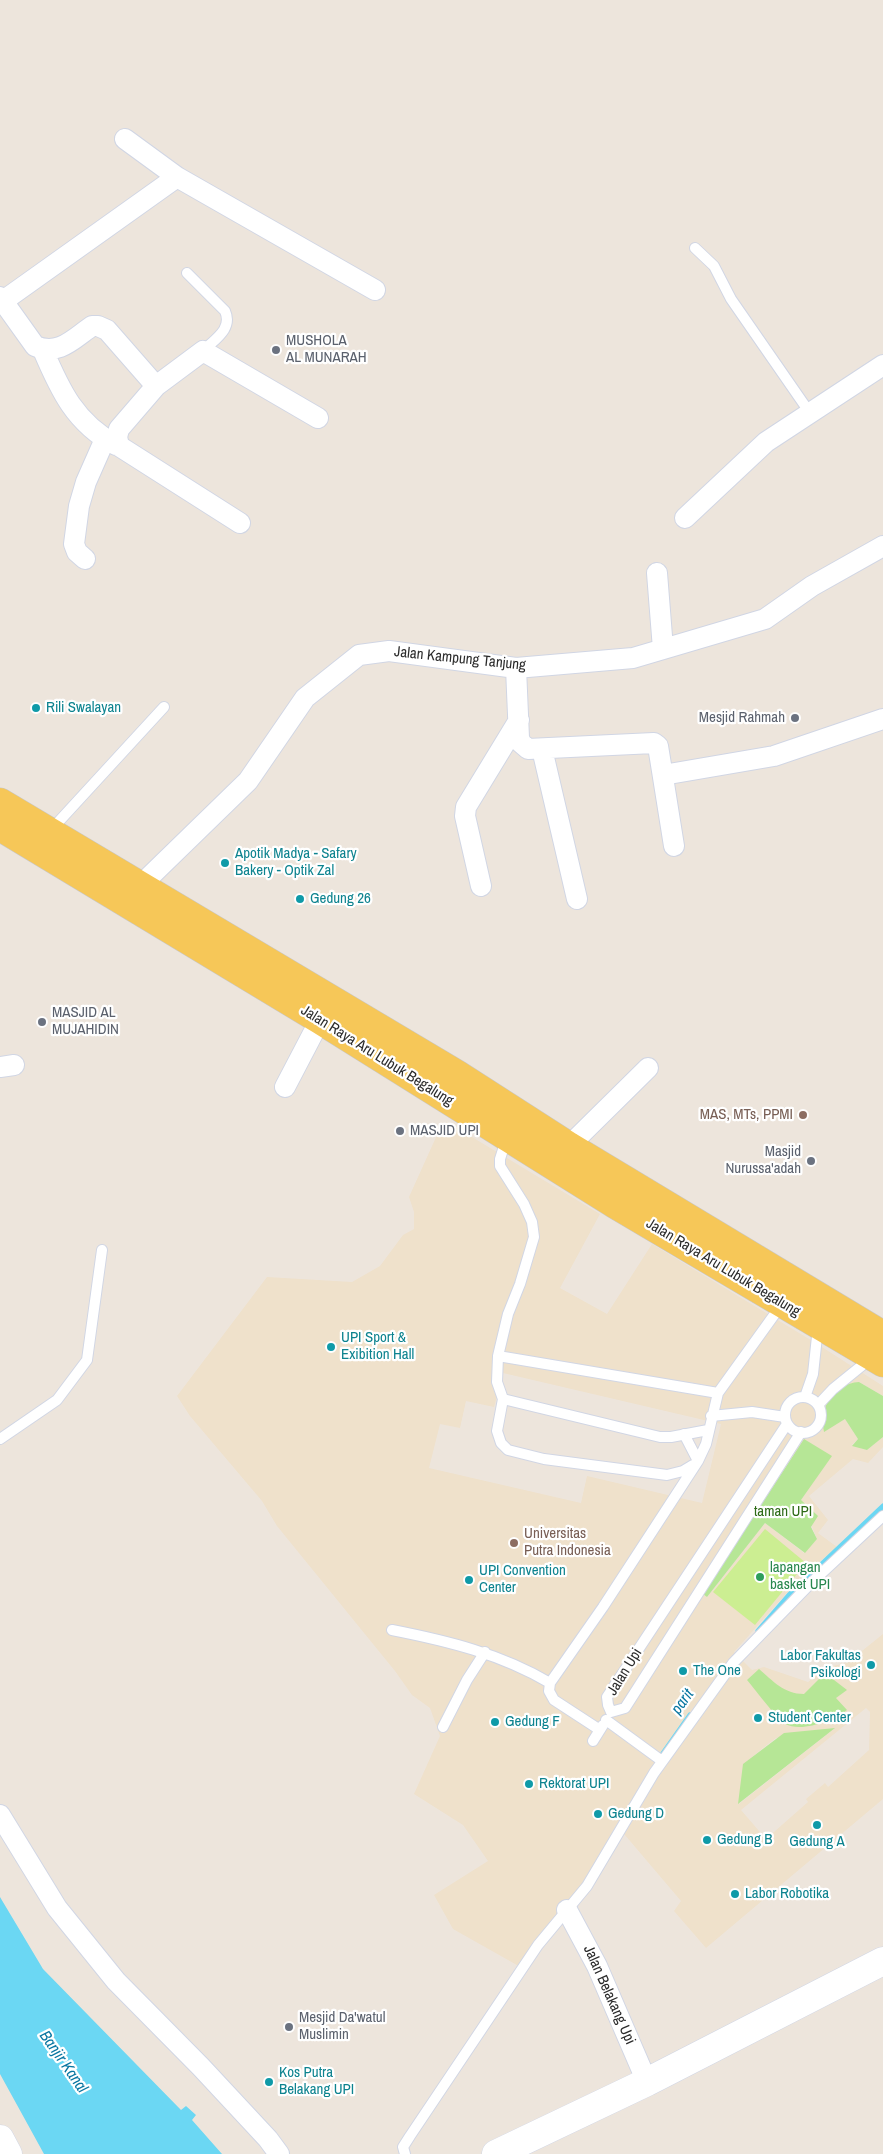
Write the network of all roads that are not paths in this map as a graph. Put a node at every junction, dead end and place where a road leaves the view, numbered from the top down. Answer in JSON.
{"nodes":[{"id":1,"x":125,"y":139,"type":"dead end"},
{"id":2,"x":177,"y":177,"type":"junction"},
{"id":3,"x":695,"y":248,"type":"dead end"},
{"id":4,"x":187,"y":274,"type":"dead end"},
{"id":5,"x":375,"y":290,"type":"dead end"},
{"id":6,"x":2,"y":299,"type":"edge"},
{"id":7,"x":43,"y":350,"type":"junction"},
{"id":8,"x":203,"y":351,"type":"junction"},
{"id":9,"x":883,"y":365,"type":"edge"},
{"id":10,"x":156,"y":386,"type":"junction"},
{"id":11,"x":810,"y":413,"type":"junction"},
{"id":12,"x":318,"y":418,"type":"dead end"},
{"id":13,"x":112,"y":443,"type":"junction"},
{"id":14,"x":685,"y":518,"type":"dead end"},
{"id":15,"x":240,"y":523,"type":"dead end"},
{"id":16,"x":883,"y":546,"type":"edge"},
{"id":17,"x":85,"y":559,"type":"dead end"},
{"id":18,"x":658,"y":574,"type":"dead end"},
{"id":19,"x":663,"y":649,"type":"junction"},
{"id":20,"x":516,"y":668,"type":"junction"},
{"id":21,"x":164,"y":707,"type":"dead end"},
{"id":22,"x":883,"y":719,"type":"edge"},
{"id":23,"x":519,"y":720,"type":"junction"},
{"id":24,"x":542,"y":749,"type":"junction"},
{"id":25,"x":663,"y":775,"type":"junction"},
{"id":26,"x":0,"y":802,"type":"edge"},
{"id":27,"x":0,"y":827,"type":"edge"},
{"id":28,"x":49,"y":833,"type":"junction"},
{"id":29,"x":674,"y":846,"type":"dead end"},
{"id":30,"x":141,"y":885,"type":"junction"},
{"id":31,"x":481,"y":886,"type":"dead end"},
{"id":32,"x":577,"y":899,"type":"dead end"},
{"id":33,"x":320,"y":1020,"type":"junction"},
{"id":34,"x":648,"y":1068,"type":"dead end"},
{"id":35,"x":457,"y":1074,"type":"junction"},
{"id":36,"x":285,"y":1087,"type":"dead end"},
{"id":37,"x":444,"y":1098,"type":"junction"},
{"id":38,"x":508,"y":1136,"type":"junction"},
{"id":39,"x":569,"y":1146,"type":"junction"},
{"id":40,"x":102,"y":1250,"type":"dead end"},
{"id":41,"x":783,"y":1302,"type":"junction"},
{"id":42,"x":818,"y":1325,"type":"junction"},
{"id":43,"x":880,"y":1352,"type":"edge"},
{"id":44,"x":498,"y":1356,"type":"junction"},
{"id":45,"x":718,"y":1393,"type":"junction"},
{"id":46,"x":804,"y":1397,"type":"junction"},
{"id":47,"x":502,"y":1399,"type":"junction"},
{"id":48,"x":818,"y":1405,"type":"junction"},
{"id":49,"x":711,"y":1416,"type":"junction"},
{"id":50,"x":786,"y":1420,"type":"junction"},
{"id":51,"x":708,"y":1430,"type":"junction"},
{"id":52,"x":801,"y":1432,"type":"junction"},
{"id":53,"x":684,"y":1434,"type":"junction"},
{"id":54,"x":0,"y":1439,"type":"edge"},
{"id":55,"x":698,"y":1462,"type":"junction"},
{"id":56,"x":883,"y":1516,"type":"edge"},
{"id":57,"x":392,"y":1630,"type":"dead end"},
{"id":58,"x":485,"y":1652,"type":"junction"},
{"id":59,"x":550,"y":1683,"type":"junction"},
{"id":60,"x":606,"y":1721,"type":"junction"},
{"id":61,"x":443,"y":1727,"type":"dead end"},
{"id":62,"x":593,"y":1741,"type":"dead end"},
{"id":63,"x":659,"y":1758,"type":"junction"},
{"id":64,"x":0,"y":1815,"type":"edge"},
{"id":65,"x":567,"y":1910,"type":"junction"},
{"id":66,"x":883,"y":1961,"type":"edge"},
{"id":67,"x":647,"y":2082,"type":"junction"},
{"id":68,"x":0,"y":2139,"type":"edge"},
{"id":69,"x":8,"y":2154,"type":"edge"},
{"id":70,"x":279,"y":2154,"type":"edge"},
{"id":71,"x":405,"y":2154,"type":"edge"},
{"id":72,"x":496,"y":2154,"type":"edge"}],
"edges":[{"from":1,"to":2,"type":"street"},
{"from":2,"to":5,"type":"street"},
{"from":2,"to":6,"type":"street"},
{"from":3,"to":11,"type":"lane"},
{"from":4,"to":8,"type":"lane"},
{"from":6,"to":7,"type":"street"},
{"from":7,"to":10,"type":"street"},
{"from":7,"to":13,"type":"street"},
{"from":8,"to":10,"type":"street"},
{"from":8,"to":12,"type":"street"},
{"from":9,"to":11,"type":"street"},
{"from":10,"to":13,"type":"street"},
{"from":11,"to":14,"type":"street"},
{"from":13,"to":15,"type":"street"},
{"from":13,"to":17,"type":"street"},
{"from":16,"to":19,"type":"street","name":"Jalan Kampung Tanjung"},
{"from":18,"to":19,"type":"street"},
{"from":19,"to":20,"type":"street","name":"Jalan Kampung Tanjung"},
{"from":20,"to":23,"type":"street"},
{"from":20,"to":30,"type":"street","name":"Jalan Kampung Tanjung"},
{"from":21,"to":28,"type":"lane"},
{"from":22,"to":25,"type":"street"},
{"from":23,"to":24,"type":"street"},
{"from":23,"to":31,"type":"street"},
{"from":24,"to":25,"type":"street"},
{"from":24,"to":32,"type":"street"},
{"from":25,"to":29,"type":"street"},
{"from":26,"to":28,"type":"main road","name":"Jalan Raya Aru Lubuk Begalung"},
{"from":27,"to":33,"type":"main road","name":"Jalan Raya Aru Lubuk Begalung"},
{"from":28,"to":30,"type":"main road","name":"Jalan Raya Aru Lubuk Begalung"},
{"from":30,"to":35,"type":"main road","name":"Jalan Raya Aru Lubuk Begalung"},
{"from":33,"to":36,"type":"street"},
{"from":33,"to":37,"type":"main road","name":"Jalan Raya Aru Lubuk Begalung"},
{"from":34,"to":39,"type":"street"},
{"from":35,"to":37,"type":"main road"},
{"from":35,"to":39,"type":"main road","name":"Jalan Raya Aru Lubuk Begalung"},
{"from":37,"to":38,"type":"main road","name":"Jalan Raya Aru Lubuk Begalung"},
{"from":38,"to":41,"type":"main road","name":"Jalan Raya Aru Lubuk Begalung"},
{"from":38,"to":44,"type":"lane"},
{"from":39,"to":43,"type":"main road","name":"Jalan Raya Aru Lubuk Begalung"},
{"from":40,"to":54,"type":"lane"},
{"from":41,"to":42,"type":"main road","name":"Jalan Raya Aru Lubuk Begalung"},
{"from":41,"to":45,"type":"lane"},
{"from":42,"to":43,"type":"main road","name":"Jalan Raya Aru Lubuk Begalung"},
{"from":42,"to":46,"type":"lane"},
{"from":43,"to":48,"type":"lane"},
{"from":44,"to":45,"type":"lane"},
{"from":44,"to":47,"type":"lane"},
{"from":45,"to":49,"type":"lane"},
{"from":46,"to":48,"type":"lane"},
{"from":46,"to":50,"type":"lane","name":"Jalan Upi"},
{"from":47,"to":53,"type":"lane"},
{"from":47,"to":55,"type":"lane"},
{"from":48,"to":52,"type":"lane","name":"Jalan Upi"},
{"from":49,"to":50,"type":"lane"},
{"from":49,"to":51,"type":"lane"},
{"from":50,"to":52,"type":"lane"},
{"from":50,"to":60,"type":"lane","name":"Jalan Upi"},
{"from":51,"to":53,"type":"lane"},
{"from":51,"to":55,"type":"lane"},
{"from":52,"to":60,"type":"lane","name":"Jalan Upi"},
{"from":53,"to":55,"type":"lane"},
{"from":55,"to":59,"type":"lane"},
{"from":56,"to":63,"type":"lane"},
{"from":57,"to":58,"type":"lane"},
{"from":58,"to":59,"type":"lane"},
{"from":58,"to":61,"type":"lane"},
{"from":59,"to":60,"type":"lane"},
{"from":60,"to":62,"type":"lane"},
{"from":60,"to":63,"type":"lane"},
{"from":63,"to":65,"type":"lane"},
{"from":64,"to":70,"type":"street"},
{"from":65,"to":67,"type":"street","name":"Jalan Belakang Upi"},
{"from":65,"to":71,"type":"lane"},
{"from":66,"to":67,"type":"main road"},
{"from":67,"to":72,"type":"main road"},
{"from":68,"to":69,"type":"main road"}]}
